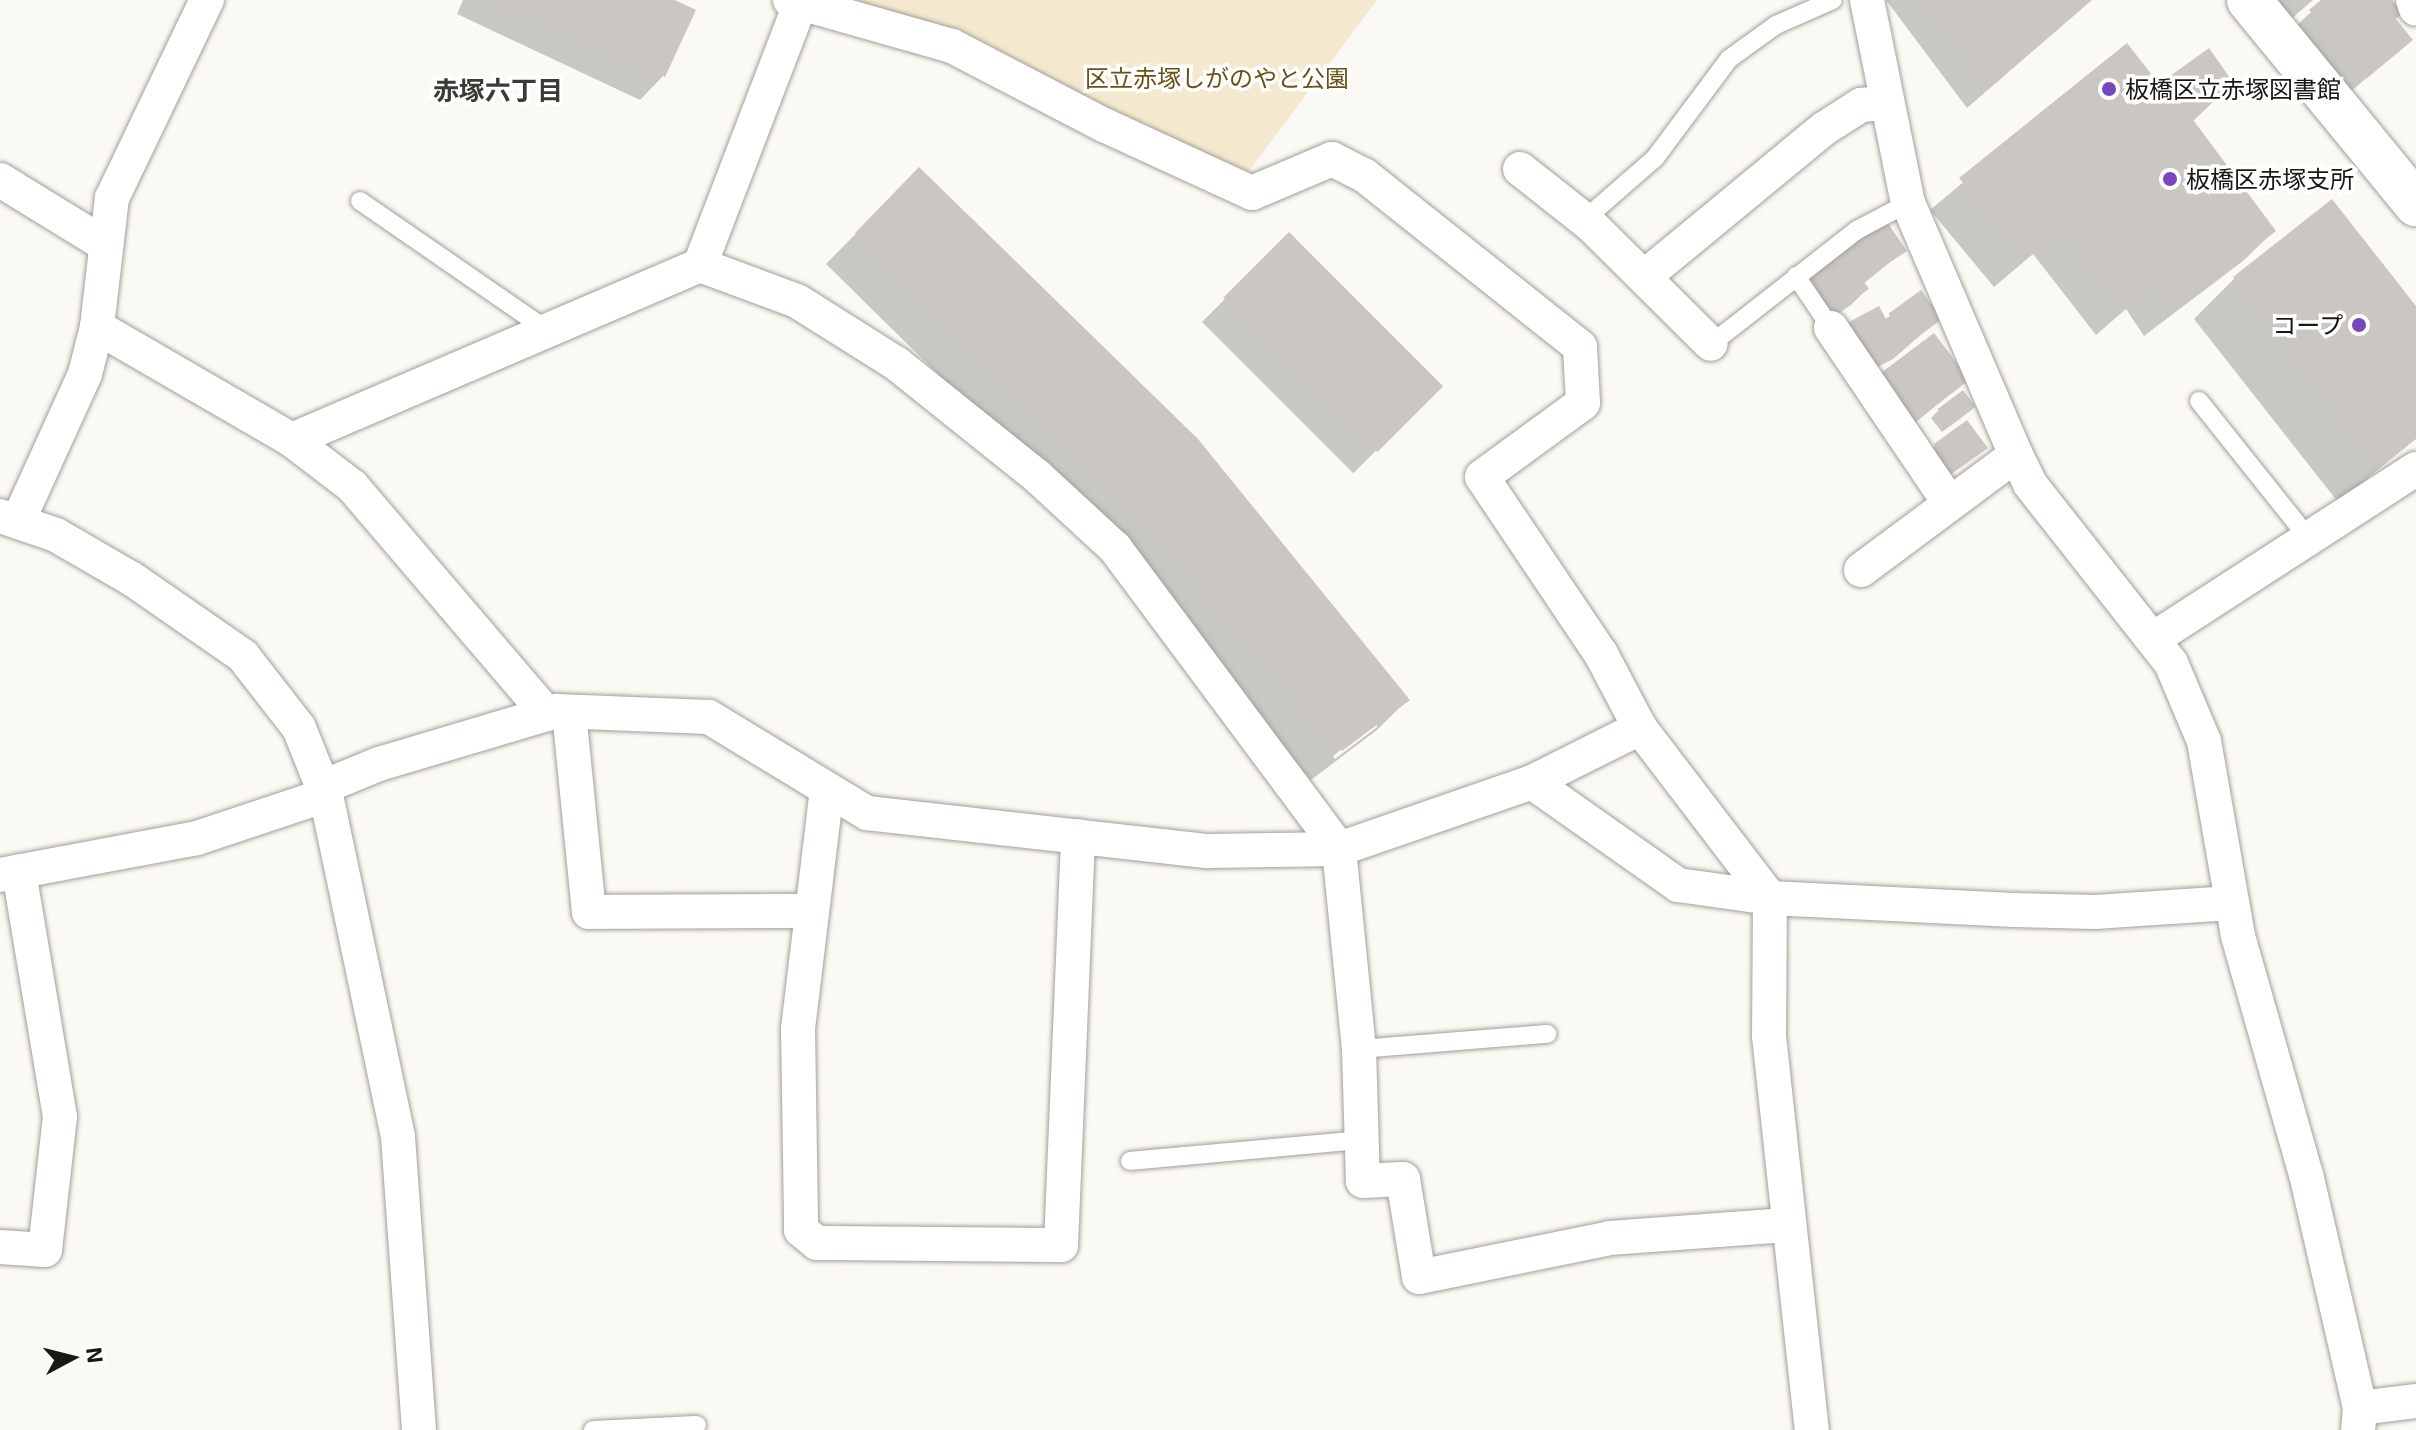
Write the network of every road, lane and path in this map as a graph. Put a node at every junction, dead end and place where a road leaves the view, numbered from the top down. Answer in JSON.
{"nodes":[{"id":1,"x":207,"y":0,"type":"edge"},
{"id":2,"x":1833,"y":0,"type":"edge"},
{"id":3,"x":1867,"y":0,"type":"edge"},
{"id":4,"x":2249,"y":0,"type":"edge"},
{"id":5,"x":2413,"y":0,"type":"edge"},
{"id":6,"x":795,"y":2,"type":"edge"},
{"id":7,"x":2416,"y":9,"type":"edge"},
{"id":8,"x":1884,"y":103,"type":"junction"},
{"id":9,"x":1520,"y":169,"type":"dead end"},
{"id":10,"x":0,"y":180,"type":"edge"},
{"id":11,"x":360,"y":201,"type":"dead end"},
{"id":12,"x":1908,"y":203,"type":"junction"},
{"id":13,"x":2416,"y":204,"type":"edge"},
{"id":14,"x":1585,"y":219,"type":"junction"},
{"id":15,"x":106,"y":245,"type":"junction"},
{"id":16,"x":700,"y":265,"type":"junction"},
{"id":17,"x":1796,"y":276,"type":"junction"},
{"id":18,"x":1644,"y":277,"type":"junction"},
{"id":19,"x":97,"y":327,"type":"junction"},
{"id":20,"x":544,"y":328,"type":"junction"},
{"id":21,"x":1831,"y":328,"type":"joint"},
{"id":22,"x":1711,"y":344,"type":"joint"},
{"id":23,"x":2199,"y":401,"type":"dead end"},
{"id":24,"x":292,"y":440,"type":"junction"},
{"id":25,"x":2016,"y":455,"type":"junction"},
{"id":26,"x":2416,"y":469,"type":"edge"},
{"id":27,"x":1950,"y":504,"type":"junction"},
{"id":28,"x":9,"y":518,"type":"edge"},
{"id":29,"x":2309,"y":539,"type":"junction"},
{"id":30,"x":1861,"y":570,"type":"dead end"},
{"id":31,"x":2153,"y":639,"type":"junction"},
{"id":32,"x":558,"y":713,"type":"junction"},
{"id":33,"x":1640,"y":728,"type":"junction"},
{"id":34,"x":1532,"y":782,"type":"junction"},
{"id":35,"x":827,"y":789,"type":"junction"},
{"id":36,"x":324,"y":791,"type":"junction"},
{"id":37,"x":1078,"y":836,"type":"junction"},
{"id":38,"x":1339,"y":849,"type":"junction"},
{"id":39,"x":10,"y":873,"type":"edge"},
{"id":40,"x":1770,"y":898,"type":"junction"},
{"id":41,"x":2232,"y":903,"type":"junction"},
{"id":42,"x":812,"y":911,"type":"junction"},
{"id":43,"x":1547,"y":1034,"type":"dead end"},
{"id":44,"x":1359,"y":1049,"type":"junction"},
{"id":45,"x":1361,"y":1140,"type":"junction"},
{"id":46,"x":1130,"y":1161,"type":"dead end"},
{"id":47,"x":1787,"y":1225,"type":"junction"},
{"id":48,"x":0,"y":1247,"type":"edge"},
{"id":49,"x":2416,"y":1401,"type":"edge"},
{"id":50,"x":2359,"y":1419,"type":"edge"},
{"id":51,"x":697,"y":1425,"type":"dead end"},
{"id":52,"x":419,"y":1430,"type":"edge"},
{"id":53,"x":593,"y":1430,"type":"edge"},
{"id":54,"x":1812,"y":1430,"type":"edge"}],
"edges":[{"from":1,"to":15,"type":"street"},
{"from":2,"to":14,"type":"lane"},
{"from":3,"to":8,"type":"street"},
{"from":4,"to":13,"type":"main road"},
{"from":5,"to":7,"type":"street"},
{"from":6,"to":16,"type":"street"},
{"from":6,"to":33,"type":"street"},
{"from":8,"to":12,"type":"street"},
{"from":8,"to":18,"type":"street"},
{"from":9,"to":14,"type":"street"},
{"from":10,"to":15,"type":"street"},
{"from":11,"to":20,"type":"lane"},
{"from":12,"to":17,"type":"lane"},
{"from":12,"to":25,"type":"street"},
{"from":14,"to":18,"type":"street"},
{"from":15,"to":19,"type":"street"},
{"from":16,"to":20,"type":"street"},
{"from":16,"to":38,"type":"street"},
{"from":17,"to":21,"type":"lane"},
{"from":17,"to":22,"type":"lane"},
{"from":18,"to":22,"type":"street"},
{"from":19,"to":24,"type":"street"},
{"from":19,"to":28,"type":"street"},
{"from":20,"to":24,"type":"street"},
{"from":21,"to":27,"type":"street"},
{"from":23,"to":29,"type":"lane"},
{"from":24,"to":32,"type":"street"},
{"from":25,"to":27,"type":"street"},
{"from":25,"to":31,"type":"street"},
{"from":26,"to":29,"type":"street"},
{"from":27,"to":30,"type":"street"},
{"from":28,"to":36,"type":"street"},
{"from":29,"to":31,"type":"street"},
{"from":31,"to":41,"type":"street"},
{"from":32,"to":35,"type":"street"},
{"from":32,"to":36,"type":"street"},
{"from":32,"to":42,"type":"street"},
{"from":33,"to":34,"type":"street"},
{"from":33,"to":40,"type":"street"},
{"from":34,"to":38,"type":"street"},
{"from":34,"to":40,"type":"street"},
{"from":35,"to":37,"type":"street"},
{"from":35,"to":42,"type":"street"},
{"from":36,"to":39,"type":"street"},
{"from":36,"to":52,"type":"street"},
{"from":37,"to":38,"type":"street"},
{"from":37,"to":42,"type":"street"},
{"from":38,"to":44,"type":"street"},
{"from":39,"to":48,"type":"street"},
{"from":40,"to":41,"type":"street"},
{"from":40,"to":47,"type":"street"},
{"from":41,"to":50,"type":"street"},
{"from":43,"to":44,"type":"lane"},
{"from":44,"to":45,"type":"street"},
{"from":45,"to":46,"type":"lane"},
{"from":45,"to":47,"type":"street"},
{"from":47,"to":54,"type":"street"},
{"from":49,"to":50,"type":"street"},
{"from":51,"to":53,"type":"lane"}]}
